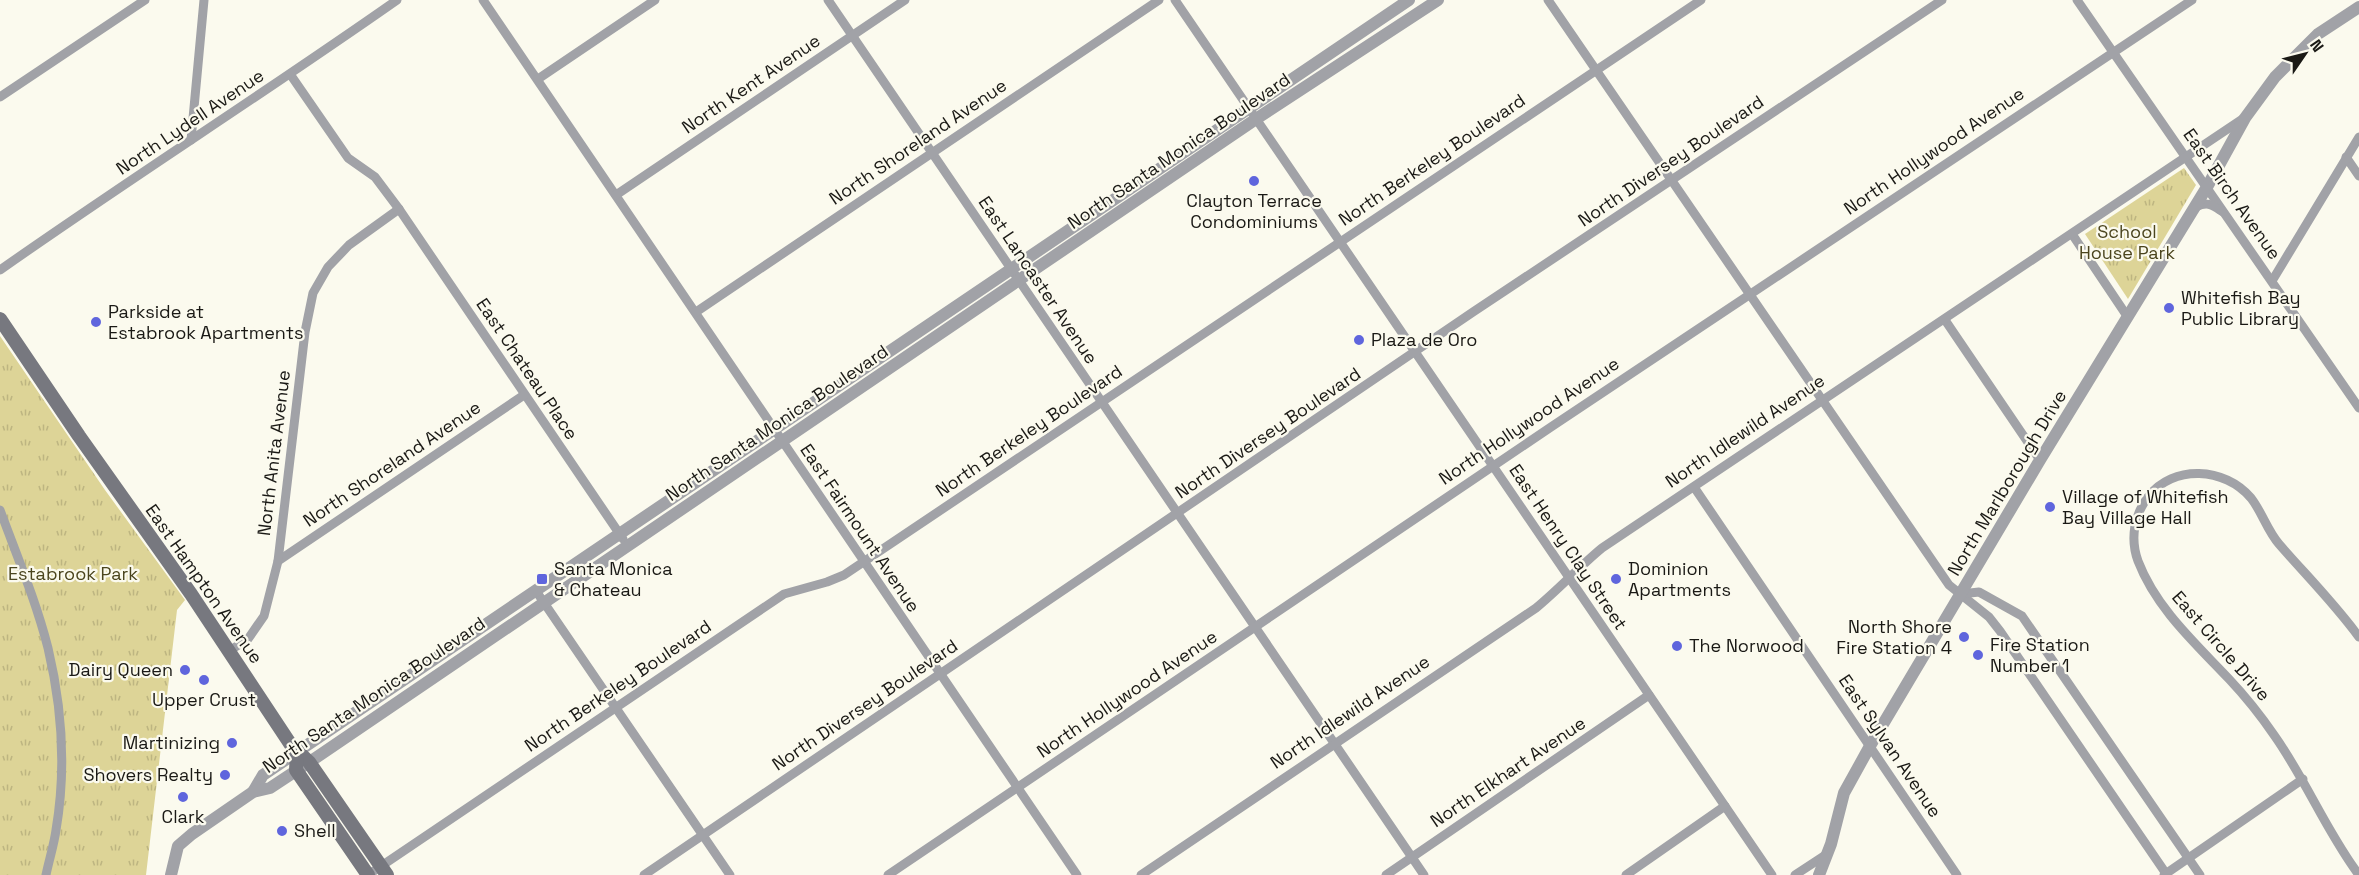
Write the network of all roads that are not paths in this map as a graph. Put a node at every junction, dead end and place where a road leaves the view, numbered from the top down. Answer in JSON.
{"nodes":[{"id":1,"x":145,"y":0,"type":"edge"},
{"id":2,"x":204,"y":0,"type":"edge"},
{"id":3,"x":397,"y":0,"type":"edge"},
{"id":4,"x":483,"y":0,"type":"edge"},
{"id":5,"x":655,"y":0,"type":"edge"},
{"id":6,"x":828,"y":0,"type":"edge"},
{"id":7,"x":905,"y":0,"type":"edge"},
{"id":8,"x":1159,"y":0,"type":"edge"},
{"id":9,"x":1175,"y":0,"type":"edge"},
{"id":10,"x":1409,"y":0,"type":"edge"},
{"id":11,"x":1438,"y":0,"type":"edge"},
{"id":12,"x":1548,"y":0,"type":"edge"},
{"id":13,"x":1701,"y":0,"type":"edge"},
{"id":14,"x":1942,"y":0,"type":"edge"},
{"id":15,"x":2077,"y":0,"type":"edge"},
{"id":16,"x":2192,"y":0,"type":"edge"},
{"id":17,"x":2359,"y":7,"type":"edge"},
{"id":18,"x":852,"y":36,"type":"junction"},
{"id":19,"x":2113,"y":53,"type":"junction"},
{"id":20,"x":1595,"y":70,"type":"junction"},
{"id":21,"x":290,"y":74,"type":"junction"},
{"id":22,"x":538,"y":79,"type":"junction"},
{"id":23,"x":0,"y":97,"type":"edge"},
{"id":24,"x":1248,"y":108,"type":"junction"},
{"id":25,"x":2245,"y":117,"type":"junction"},
{"id":26,"x":1256,"y":119,"type":"junction"},
{"id":27,"x":2359,"y":137,"type":"edge"},
{"id":28,"x":191,"y":140,"type":"junction"},
{"id":29,"x":2233,"y":140,"type":"junction"},
{"id":30,"x":2203,"y":146,"type":"junction"},
{"id":31,"x":932,"y":153,"type":"junction"},
{"id":32,"x":2346,"y":157,"type":"junction"},
{"id":33,"x":2186,"y":158,"type":"junction"},
{"id":34,"x":2359,"y":176,"type":"edge"},
{"id":35,"x":1672,"y":181,"type":"junction"},
{"id":36,"x":2208,"y":187,"type":"junction"},
{"id":37,"x":616,"y":195,"type":"junction"},
{"id":38,"x":2194,"y":207,"type":"junction"},
{"id":39,"x":399,"y":209,"type":"junction"},
{"id":40,"x":2225,"y":213,"type":"junction"},
{"id":41,"x":2072,"y":234,"type":"junction"},
{"id":42,"x":1339,"y":241,"type":"junction"},
{"id":43,"x":1010,"y":269,"type":"junction"},
{"id":44,"x":0,"y":270,"type":"edge"},
{"id":45,"x":2272,"y":281,"type":"junction"},
{"id":46,"x":1018,"y":282,"type":"junction"},
{"id":47,"x":1749,"y":294,"type":"junction"},
{"id":48,"x":696,"y":312,"type":"junction"},
{"id":49,"x":2127,"y":316,"type":"junction"},
{"id":50,"x":0,"y":320,"type":"edge"},
{"id":51,"x":1945,"y":320,"type":"junction"},
{"id":52,"x":1415,"y":352,"type":"junction"},
{"id":53,"x":524,"y":395,"type":"junction"},
{"id":54,"x":1822,"y":402,"type":"junction"},
{"id":55,"x":1101,"y":403,"type":"junction"},
{"id":56,"x":2359,"y":408,"type":"edge"},
{"id":57,"x":773,"y":429,"type":"junction"},
{"id":58,"x":782,"y":442,"type":"junction"},
{"id":59,"x":2040,"y":460,"type":"junction"},
{"id":60,"x":1493,"y":466,"type":"junction"},
{"id":61,"x":1694,"y":487,"type":"junction"},
{"id":62,"x":0,"y":510,"type":"edge"},
{"id":63,"x":1179,"y":513,"type":"junction"},
{"id":64,"x":620,"y":534,"type":"junction"},
{"id":65,"x":628,"y":546,"type":"junction"},
{"id":66,"x":278,"y":561,"type":"junction"},
{"id":67,"x":863,"y":562,"type":"junction"},
{"id":68,"x":1569,"y":579,"type":"junction"},
{"id":69,"x":536,"y":591,"type":"junction"},
{"id":70,"x":1961,"y":594,"type":"junction"},
{"id":71,"x":544,"y":602,"type":"junction"},
{"id":72,"x":1256,"y":626,"type":"junction"},
{"id":73,"x":2359,"y":637,"type":"edge"},
{"id":74,"x":229,"y":651,"type":"junction"},
{"id":75,"x":940,"y":675,"type":"junction"},
{"id":76,"x":1649,"y":695,"type":"junction"},
{"id":77,"x":615,"y":707,"type":"junction"},
{"id":78,"x":1336,"y":744,"type":"junction"},
{"id":79,"x":1870,"y":746,"type":"junction"},
{"id":80,"x":297,"y":753,"type":"junction"},
{"id":81,"x":309,"y":762,"type":"junction"},
{"id":82,"x":296,"y":770,"type":"junction"},
{"id":83,"x":2303,"y":779,"type":"junction"},
{"id":84,"x":1017,"y":789,"type":"junction"},
{"id":85,"x":253,"y":792,"type":"junction"},
{"id":86,"x":335,"y":800,"type":"junction"},
{"id":87,"x":1725,"y":806,"type":"junction"},
{"id":88,"x":322,"y":809,"type":"junction"},
{"id":89,"x":702,"y":835,"type":"junction"},
{"id":90,"x":1827,"y":854,"type":"junction"},
{"id":91,"x":1412,"y":858,"type":"junction"},
{"id":92,"x":2189,"y":858,"type":"junction"},
{"id":93,"x":384,"y":871,"type":"edge"},
{"id":94,"x":46,"y":875,"type":"edge"},
{"id":95,"x":171,"y":875,"type":"edge"},
{"id":96,"x":368,"y":875,"type":"edge"},
{"id":97,"x":644,"y":875,"type":"edge"},
{"id":98,"x":730,"y":875,"type":"edge"},
{"id":99,"x":888,"y":875,"type":"edge"},
{"id":100,"x":1077,"y":875,"type":"edge"},
{"id":101,"x":1141,"y":875,"type":"edge"},
{"id":102,"x":1386,"y":875,"type":"edge"},
{"id":103,"x":1424,"y":875,"type":"edge"},
{"id":104,"x":1626,"y":875,"type":"edge"},
{"id":105,"x":1772,"y":875,"type":"edge"},
{"id":106,"x":1795,"y":875,"type":"edge"},
{"id":107,"x":1819,"y":875,"type":"edge"},
{"id":108,"x":1957,"y":875,"type":"edge"},
{"id":109,"x":2166,"y":875,"type":"edge"},
{"id":110,"x":2200,"y":875,"type":"edge"},
{"id":111,"x":2359,"y":875,"type":"edge"}],
"edges":[{"from":1,"to":23,"type":"street"},
{"from":2,"to":28,"type":"street"},
{"from":3,"to":21,"type":"street","name":"North Lydell Avenue"},
{"from":4,"to":22,"type":"street","name":"East Fairmount Avenue"},
{"from":5,"to":22,"type":"street"},
{"from":6,"to":18,"type":"street","name":"East Lancaster Avenue"},
{"from":7,"to":18,"type":"street","name":"North Kent Avenue"},
{"from":8,"to":31,"type":"street","name":"North Shoreland Avenue"},
{"from":9,"to":24,"type":"street","name":"East Henry Clay Street"},
{"from":10,"to":24,"type":"street","name":"North Santa Monica Boulevard"},
{"from":11,"to":26,"type":"street","name":"North Santa Monica Boulevard"},
{"from":12,"to":20,"type":"street"},
{"from":13,"to":20,"type":"street","name":"North Berkeley Boulevard"},
{"from":14,"to":35,"type":"street","name":"North Diversey Boulevard"},
{"from":15,"to":19,"type":"street","name":"East Birch Avenue"},
{"from":16,"to":19,"type":"street","name":"North Hollywood Avenue"},
{"from":17,"to":25,"type":"street","name":"North Idlewild Avenue"},
{"from":18,"to":31,"type":"street","name":"East Lancaster Avenue"},
{"from":18,"to":37,"type":"street","name":"North Kent Avenue"},
{"from":19,"to":33,"type":"street","name":"East Birch Avenue"},
{"from":19,"to":47,"type":"street","name":"North Hollywood Avenue"},
{"from":20,"to":35,"type":"street"},
{"from":20,"to":42,"type":"street","name":"North Berkeley Boulevard"},
{"from":21,"to":28,"type":"street","name":"North Lydell Avenue"},
{"from":21,"to":39,"type":"street","name":"East Chateau Place"},
{"from":22,"to":37,"type":"street","name":"East Fairmount Avenue"},
{"from":24,"to":26,"type":"street","name":"East Henry Clay Street"},
{"from":24,"to":43,"type":"street","name":"North Santa Monica Boulevard"},
{"from":25,"to":29,"type":"street","name":"North Marlborough Drive"},
{"from":25,"to":30,"type":"street","name":"North Idlewild Avenue"},
{"from":26,"to":42,"type":"street","name":"East Henry Clay Street"},
{"from":26,"to":46,"type":"street","name":"North Santa Monica Boulevard"},
{"from":27,"to":32,"type":"street"},
{"from":28,"to":44,"type":"street","name":"North Lydell Avenue"},
{"from":29,"to":30,"type":"street"},
{"from":29,"to":36,"type":"street","name":"North Marlborough Drive"},
{"from":30,"to":33,"type":"street","name":"North Idlewild Avenue"},
{"from":31,"to":43,"type":"street","name":"East Lancaster Avenue"},
{"from":31,"to":48,"type":"street","name":"North Shoreland Avenue"},
{"from":32,"to":34,"type":"street"},
{"from":32,"to":45,"type":"street"},
{"from":33,"to":36,"type":"street","name":"East Birch Avenue"},
{"from":33,"to":41,"type":"street","name":"North Idlewild Avenue"},
{"from":35,"to":47,"type":"street"},
{"from":35,"to":52,"type":"street","name":"North Diversey Boulevard"},
{"from":36,"to":38,"type":"street","name":"North Marlborough Drive"},
{"from":36,"to":40,"type":"street","name":"East Birch Avenue"},
{"from":37,"to":48,"type":"street","name":"East Fairmount Avenue"},
{"from":38,"to":40,"type":"street"},
{"from":38,"to":49,"type":"street","name":"North Marlborough Drive"},
{"from":39,"to":53,"type":"street","name":"East Chateau Place"},
{"from":39,"to":66,"type":"street","name":"North Anita Avenue"},
{"from":40,"to":45,"type":"street","name":"East Birch Avenue"},
{"from":41,"to":49,"type":"street"},
{"from":41,"to":51,"type":"street","name":"North Idlewild Avenue"},
{"from":42,"to":52,"type":"street","name":"East Henry Clay Street"},
{"from":42,"to":55,"type":"street","name":"North Berkeley Boulevard"},
{"from":43,"to":46,"type":"street","name":"East Lancaster Avenue"},
{"from":43,"to":57,"type":"street","name":"North Santa Monica Boulevard"},
{"from":45,"to":56,"type":"street","name":"East Birch Avenue"},
{"from":46,"to":55,"type":"street","name":"East Lancaster Avenue"},
{"from":46,"to":58,"type":"street","name":"North Santa Monica Boulevard"},
{"from":47,"to":54,"type":"street"},
{"from":47,"to":60,"type":"street","name":"North Hollywood Avenue"},
{"from":48,"to":57,"type":"street","name":"East Fairmount Avenue"},
{"from":49,"to":59,"type":"street","name":"North Marlborough Drive"},
{"from":50,"to":74,"type":"main road","name":"East Hampton Avenue"},
{"from":51,"to":54,"type":"street","name":"North Idlewild Avenue"},
{"from":51,"to":59,"type":"street"},
{"from":52,"to":60,"type":"street","name":"East Henry Clay Street"},
{"from":52,"to":63,"type":"street","name":"North Diversey Boulevard"},
{"from":53,"to":64,"type":"street","name":"East Chateau Place"},
{"from":53,"to":66,"type":"street","name":"North Shoreland Avenue"},
{"from":54,"to":61,"type":"street","name":"North Idlewild Avenue"},
{"from":54,"to":70,"type":"street"},
{"from":55,"to":63,"type":"street","name":"East Lancaster Avenue"},
{"from":55,"to":67,"type":"street","name":"North Berkeley Boulevard"},
{"from":57,"to":58,"type":"street","name":"East Fairmount Avenue"},
{"from":57,"to":64,"type":"street","name":"North Santa Monica Boulevard"},
{"from":58,"to":65,"type":"street","name":"North Santa Monica Boulevard"},
{"from":58,"to":67,"type":"street","name":"East Fairmount Avenue"},
{"from":59,"to":70,"type":"street","name":"North Marlborough Drive"},
{"from":60,"to":68,"type":"street","name":"East Henry Clay Street"},
{"from":60,"to":72,"type":"street","name":"North Hollywood Avenue"},
{"from":61,"to":68,"type":"street","name":"North Idlewild Avenue"},
{"from":61,"to":79,"type":"street","name":"East Sylvan Avenue"},
{"from":62,"to":94,"type":"street"},
{"from":63,"to":72,"type":"street","name":"East Lancaster Avenue"},
{"from":63,"to":75,"type":"street","name":"North Diversey Boulevard"},
{"from":64,"to":65,"type":"street","name":"East Chateau Place"},
{"from":64,"to":69,"type":"street","name":"North Santa Monica Boulevard"},
{"from":65,"to":71,"type":"street","name":"North Santa Monica Boulevard"},
{"from":66,"to":74,"type":"street","name":"North Anita Avenue"},
{"from":67,"to":75,"type":"street","name":"East Fairmount Avenue"},
{"from":67,"to":77,"type":"street","name":"North Berkeley Boulevard"},
{"from":68,"to":76,"type":"street","name":"East Henry Clay Street"},
{"from":68,"to":78,"type":"street","name":"North Idlewild Avenue"},
{"from":69,"to":71,"type":"street"},
{"from":69,"to":80,"type":"street","name":"North Santa Monica Boulevard"},
{"from":70,"to":79,"type":"street","name":"North Marlborough Drive"},
{"from":70,"to":92,"type":"street"},
{"from":70,"to":109,"type":"street"},
{"from":71,"to":77,"type":"street"},
{"from":71,"to":81,"type":"street","name":"North Santa Monica Boulevard"},
{"from":72,"to":78,"type":"street","name":"East Lancaster Avenue"},
{"from":72,"to":84,"type":"street","name":"North Hollywood Avenue"},
{"from":73,"to":83,"type":"street","name":"East Circle Drive"},
{"from":74,"to":80,"type":"main road","name":"East Hampton Avenue"},
{"from":75,"to":84,"type":"street","name":"East Fairmount Avenue"},
{"from":75,"to":89,"type":"street","name":"North Diversey Boulevard"},
{"from":76,"to":87,"type":"street","name":"East Henry Clay Street"},
{"from":76,"to":91,"type":"street","name":"North Elkhart Avenue"},
{"from":77,"to":89,"type":"street"},
{"from":77,"to":93,"type":"street","name":"North Berkeley Boulevard"},
{"from":78,"to":91,"type":"street","name":"East Lancaster Avenue"},
{"from":78,"to":101,"type":"street","name":"North Idlewild Avenue"},
{"from":79,"to":90,"type":"street","name":"North Marlborough Drive"},
{"from":79,"to":108,"type":"street","name":"East Sylvan Avenue"},
{"from":80,"to":81,"type":"main road","name":"East Hampton Avenue"},
{"from":80,"to":82,"type":"main road"},
{"from":80,"to":85,"type":"street","name":"North Santa Monica Boulevard"},
{"from":81,"to":82,"type":"street","name":"North Santa Monica Boulevard"},
{"from":81,"to":86,"type":"main road","name":"East Hampton Avenue"},
{"from":82,"to":85,"type":"street","name":"North Santa Monica Boulevard"},
{"from":82,"to":88,"type":"main road"},
{"from":83,"to":92,"type":"street"},
{"from":83,"to":111,"type":"street","name":"East Circle Drive"},
{"from":84,"to":99,"type":"street","name":"North Hollywood Avenue"},
{"from":84,"to":100,"type":"street","name":"East Fairmount Avenue"},
{"from":85,"to":95,"type":"street"},
{"from":86,"to":88,"type":"main road"},
{"from":86,"to":93,"type":"main road","name":"East Hampton Avenue"},
{"from":87,"to":104,"type":"street"},
{"from":87,"to":105,"type":"street","name":"East Henry Clay Street"},
{"from":88,"to":96,"type":"main road"},
{"from":89,"to":97,"type":"street","name":"North Diversey Boulevard"},
{"from":89,"to":98,"type":"street"},
{"from":90,"to":106,"type":"street"},
{"from":90,"to":107,"type":"street","name":"North Marlborough Drive"},
{"from":91,"to":102,"type":"street","name":"North Elkhart Avenue"},
{"from":91,"to":103,"type":"street","name":"East Lancaster Avenue"},
{"from":92,"to":109,"type":"street"},
{"from":92,"to":110,"type":"street"},
{"from":93,"to":96,"type":"street","name":"North Berkeley Boulevard"}]}
